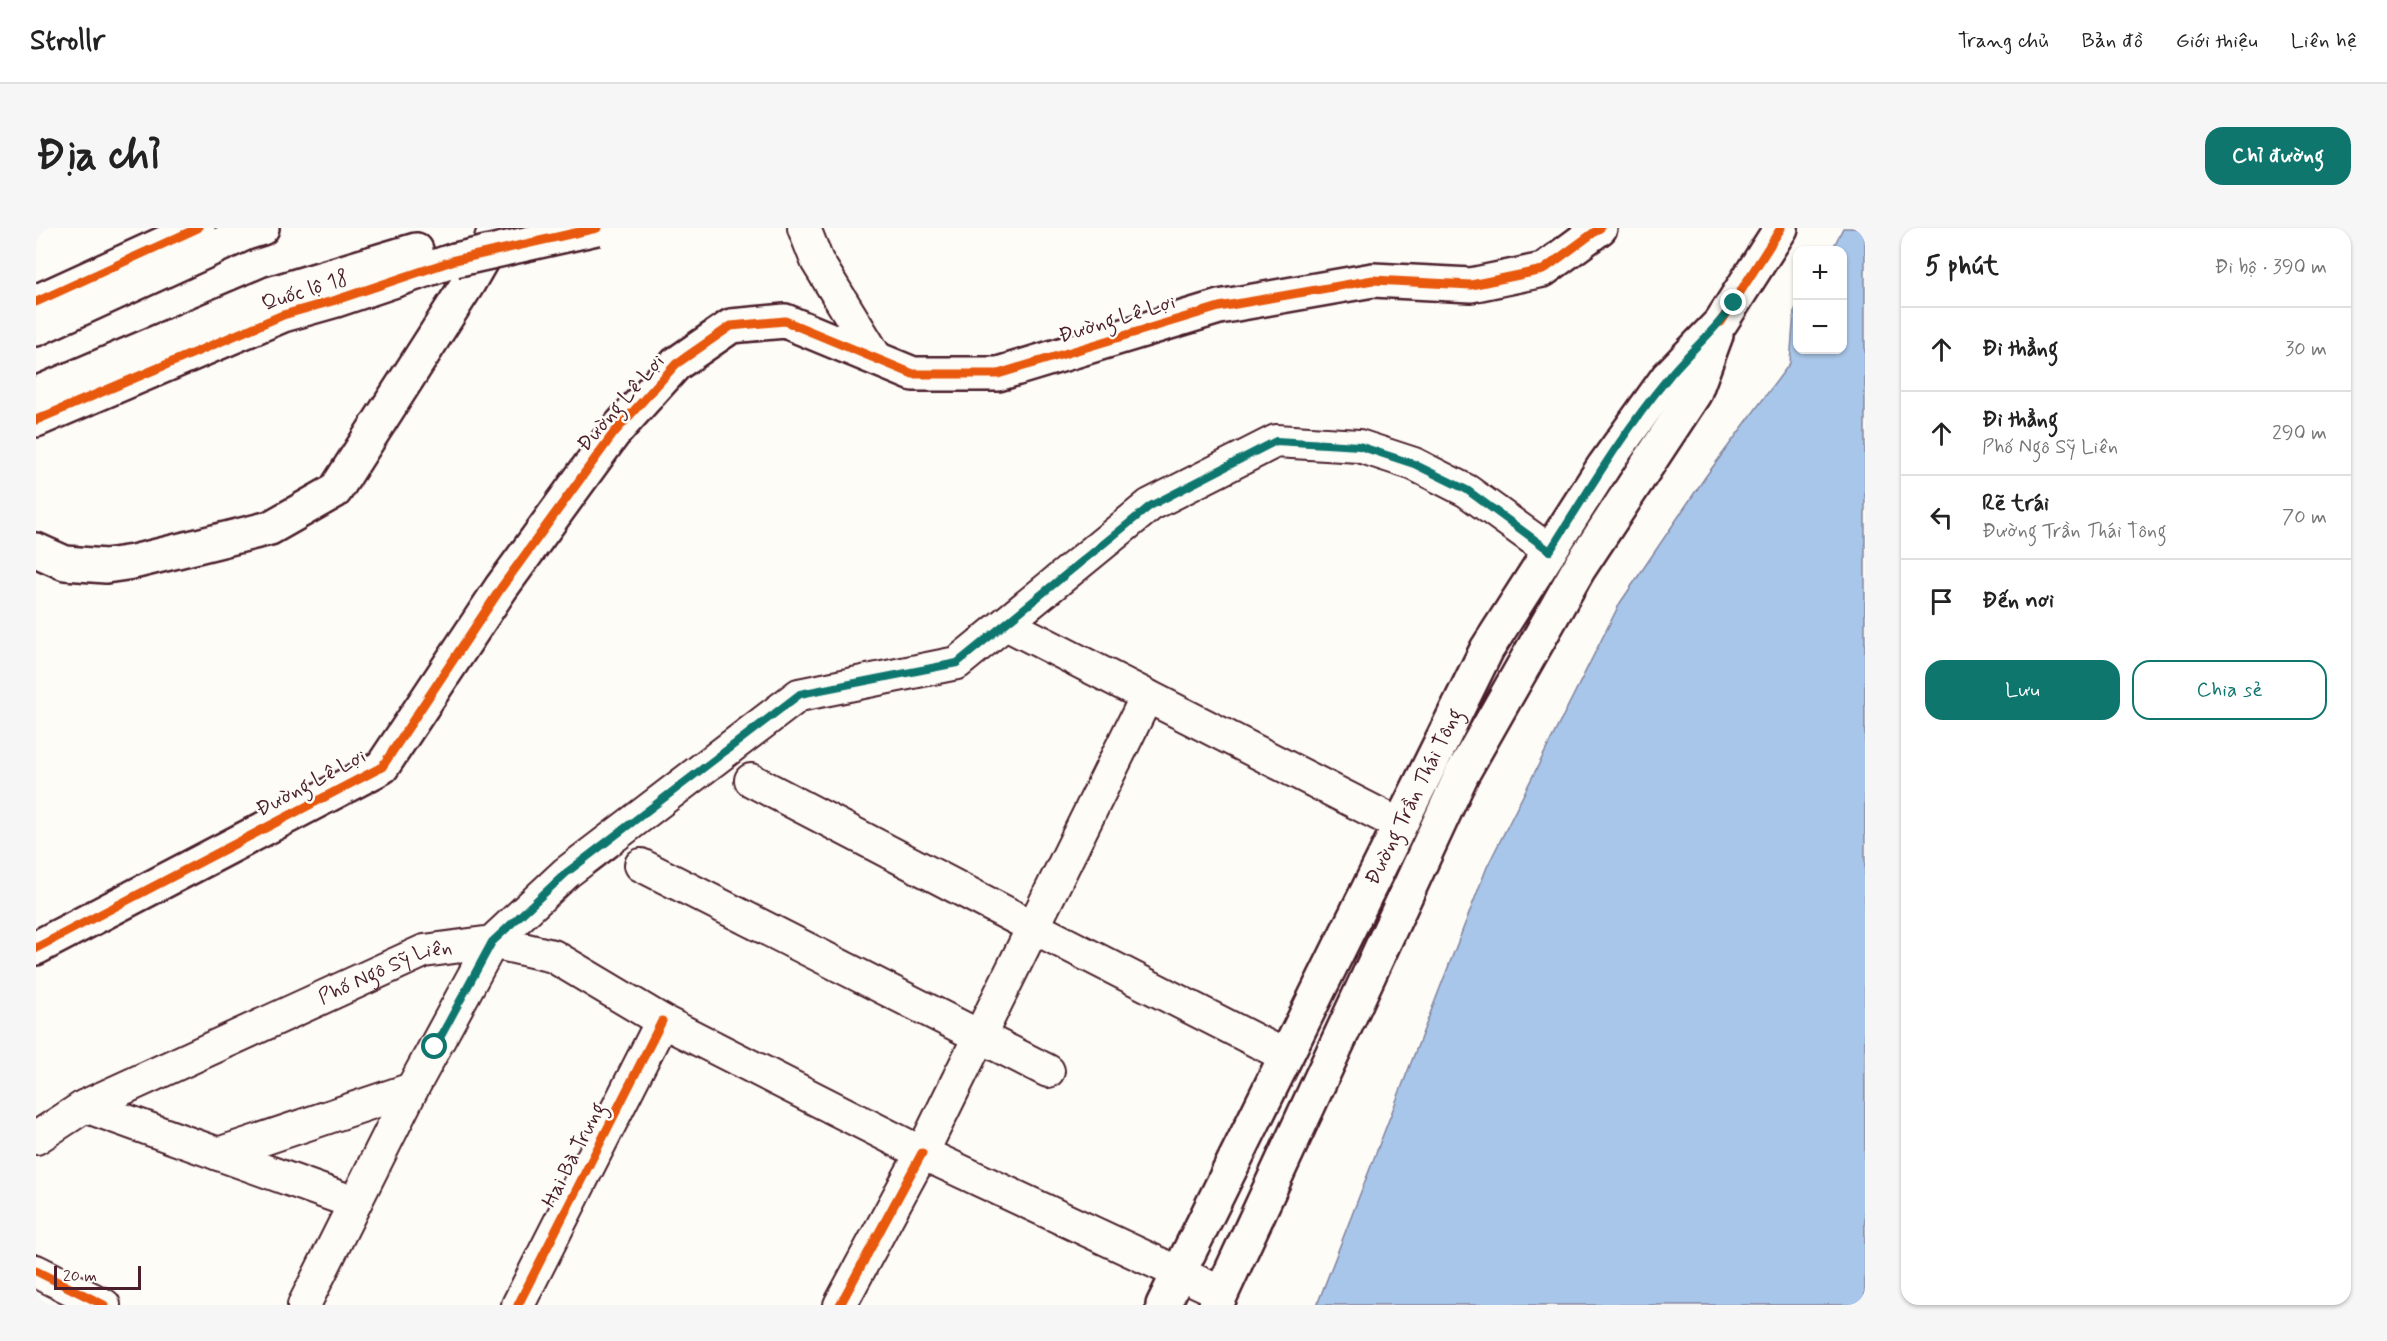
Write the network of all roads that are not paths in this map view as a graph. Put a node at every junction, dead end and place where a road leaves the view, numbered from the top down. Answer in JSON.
{"nodes":[{"id":1,"x":198,"y":228,"type":"edge"},
{"id":2,"x":262,"y":228,"type":"edge"},
{"id":3,"x":495,"y":228,"type":"edge"},
{"id":4,"x":503,"y":228,"type":"edge"},
{"id":5,"x":597,"y":228,"type":"edge"},
{"id":6,"x":804,"y":228,"type":"edge"},
{"id":7,"x":1600,"y":228,"type":"edge"},
{"id":8,"x":1781,"y":228,"type":"edge"},
{"id":9,"x":452,"y":250,"type":"junction"},
{"id":10,"x":36,"y":302,"type":"edge"},
{"id":11,"x":1721,"y":322,"type":"junction"},
{"id":12,"x":36,"y":329,"type":"edge"},
{"id":13,"x":878,"y":359,"type":"junction"},
{"id":14,"x":37,"y":401,"type":"edge"},
{"id":15,"x":36,"y":550,"type":"edge"},
{"id":16,"x":1550,"y":551,"type":"junction"},
{"id":17,"x":1006,"y":624,"type":"junction"},
{"id":18,"x":1147,"y":696,"type":"junction"},
{"id":19,"x":752,"y":780,"type":"dead end"},
{"id":20,"x":1400,"y":825,"type":"junction"},
{"id":21,"x":641,"y":865,"type":"dead end"},
{"id":22,"x":1033,"y":927,"type":"junction"},
{"id":23,"x":492,"y":942,"type":"junction"},
{"id":24,"x":36,"y":948,"type":"edge"},
{"id":25,"x":662,"y":1020,"type":"junction"},
{"id":26,"x":980,"y":1036,"type":"junction"},
{"id":27,"x":1286,"y":1056,"type":"junction"},
{"id":28,"x":1048,"y":1071,"type":"dead end"},
{"id":29,"x":412,"y":1089,"type":"junction"},
{"id":30,"x":85,"y":1106,"type":"junction"},
{"id":31,"x":36,"y":1138,"type":"edge"},
{"id":32,"x":922,"y":1153,"type":"junction"},
{"id":33,"x":218,"y":1154,"type":"junction"},
{"id":34,"x":355,"y":1203,"type":"junction"},
{"id":35,"x":36,"y":1271,"type":"edge"},
{"id":36,"x":1179,"y":1273,"type":"junction"},
{"id":37,"x":1219,"y":1299,"type":"edge"},
{"id":38,"x":104,"y":1305,"type":"edge"},
{"id":39,"x":304,"y":1305,"type":"edge"},
{"id":40,"x":518,"y":1305,"type":"edge"},
{"id":41,"x":840,"y":1305,"type":"edge"},
{"id":42,"x":1163,"y":1305,"type":"edge"}],
"edges":[{"from":1,"to":10,"type":"street"},
{"from":2,"to":12,"type":"street"},
{"from":3,"to":15,"type":"street"},
{"from":4,"to":9,"type":"street","name":"Quốc lộ 18"},
{"from":5,"to":9,"type":"street","name":"Quốc lộ 18","bridge":true},
{"from":6,"to":13,"type":"street"},
{"from":7,"to":13,"type":"street","name":"Đường Lê Lợi"},
{"from":8,"to":11,"type":"street","name":"Đường Trần Thái Tông"},
{"from":9,"to":14,"type":"street","name":"Quốc lộ 18"},
{"from":11,"to":16,"type":"street","name":"Đường Trần Thái Tông"},
{"from":11,"to":37,"type":"street","name":"Đường Trần Thái Tông"},
{"from":13,"to":24,"type":"street","name":"Đường Lê Lợi"},
{"from":16,"to":17,"type":"street"},
{"from":16,"to":20,"type":"street","name":"Đường Trần Thái Tông"},
{"from":17,"to":18,"type":"street"},
{"from":17,"to":23,"type":"street"},
{"from":18,"to":20,"type":"street"},
{"from":18,"to":22,"type":"street"},
{"from":19,"to":22,"type":"street"},
{"from":20,"to":27,"type":"street","name":"Đường Trần Thái Tông"},
{"from":21,"to":26,"type":"street"},
{"from":22,"to":26,"type":"street"},
{"from":22,"to":27,"type":"street"},
{"from":23,"to":25,"type":"street"},
{"from":23,"to":29,"type":"street"},
{"from":23,"to":30,"type":"street","name":"Phố Ngô Sỹ Liên"},
{"from":25,"to":32,"type":"street"},
{"from":25,"to":40,"type":"street","name":"Hai Bà Trưng"},
{"from":26,"to":28,"type":"street"},
{"from":26,"to":32,"type":"street"},
{"from":27,"to":36,"type":"street","name":"Đường Trần Thái Tông"},
{"from":29,"to":33,"type":"street"},
{"from":29,"to":34,"type":"street"},
{"from":30,"to":31,"type":"street","name":"Phố Ngô Sỹ Liên"},
{"from":30,"to":33,"type":"street"},
{"from":32,"to":36,"type":"street"},
{"from":32,"to":41,"type":"street"},
{"from":33,"to":34,"type":"street"},
{"from":34,"to":39,"type":"street"},
{"from":35,"to":38,"type":"street"},
{"from":36,"to":37,"type":"street"},
{"from":36,"to":42,"type":"street","name":"Đường Trần Thái Tông"}]}
